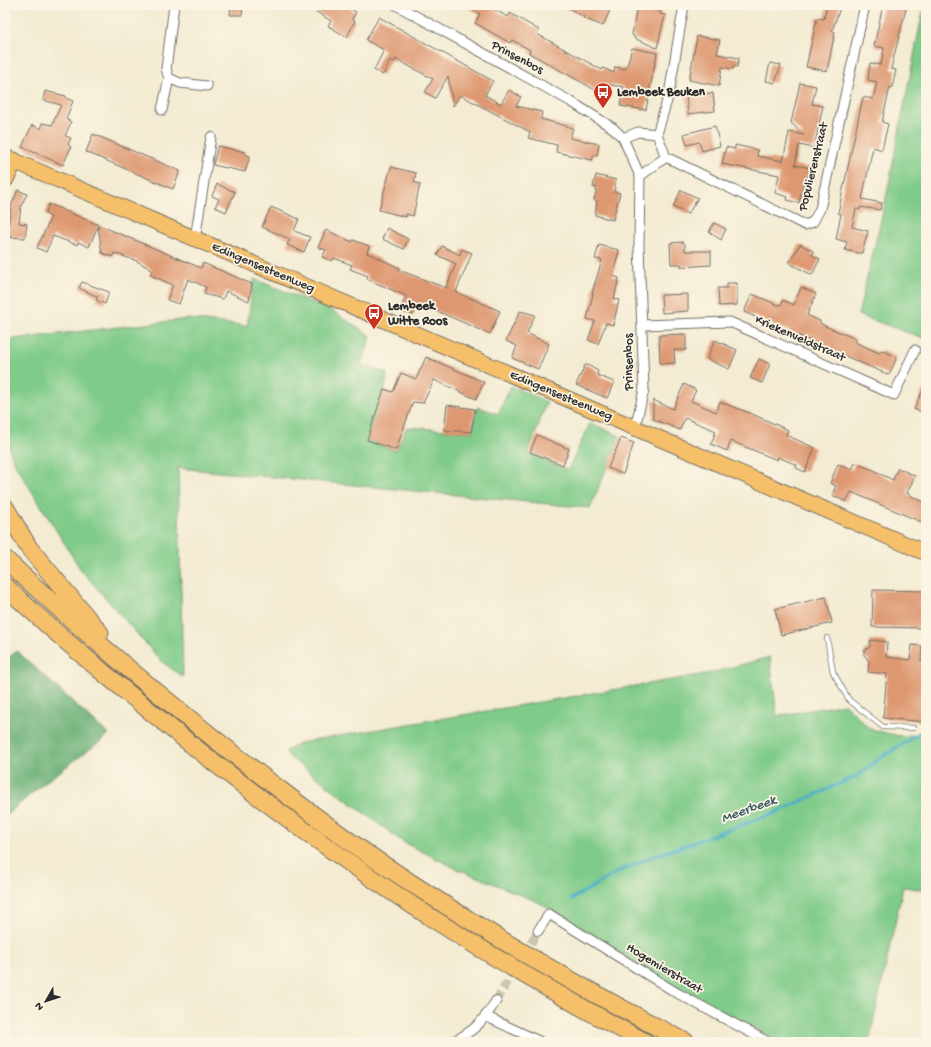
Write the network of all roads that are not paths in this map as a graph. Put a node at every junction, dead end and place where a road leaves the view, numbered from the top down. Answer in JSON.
{"nodes":[{"id":1,"x":174,"y":5,"type":"edge"},
{"id":2,"x":396,"y":5,"type":"edge"},
{"id":3,"x":684,"y":5,"type":"edge"},
{"id":4,"x":865,"y":5,"type":"edge"},
{"id":5,"x":169,"y":78,"type":"junction"},
{"id":6,"x":206,"y":86,"type":"dead end"},
{"id":7,"x":162,"y":110,"type":"dead end"},
{"id":8,"x":657,"y":134,"type":"junction"},
{"id":9,"x":211,"y":137,"type":"dead end"},
{"id":10,"x":623,"y":138,"type":"junction"},
{"id":11,"x":666,"y":157,"type":"junction"},
{"id":12,"x":10,"y":159,"type":"edge"},
{"id":13,"x":640,"y":176,"type":"junction"},
{"id":14,"x":5,"y":179,"type":"edge"},
{"id":15,"x":195,"y":239,"type":"junction"},
{"id":16,"x":642,"y":325,"type":"junction"},
{"id":17,"x":915,"y":350,"type":"dead end"},
{"id":18,"x":635,"y":428,"type":"junction"},
{"id":19,"x":5,"y":507,"type":"edge"},
{"id":20,"x":926,"y":553,"type":"edge"},
{"id":21,"x":5,"y":560,"type":"edge"},
{"id":22,"x":5,"y":586,"type":"edge"},
{"id":23,"x":827,"y":638,"type":"dead end"},
{"id":24,"x":118,"y":659,"type":"junction"},
{"id":25,"x":913,"y":728,"type":"dead end"},
{"id":26,"x":538,"y":931,"type":"tunnel mouth"},
{"id":27,"x":496,"y":1001,"type":"tunnel mouth"},
{"id":28,"x":486,"y":1016,"type":"junction"},
{"id":29,"x":452,"y":1042,"type":"edge"},
{"id":30,"x":541,"y":1042,"type":"edge"},
{"id":31,"x":646,"y":1042,"type":"edge"},
{"id":32,"x":686,"y":1042,"type":"edge"},
{"id":33,"x":768,"y":1042,"type":"edge"}],
"edges":[{"from":1,"to":5,"type":"street"},
{"from":2,"to":10,"type":"street","name":"Prinsenbos"},
{"from":3,"to":8,"type":"street"},
{"from":4,"to":11,"type":"street","name":"Populierenstraat"},
{"from":5,"to":6,"type":"street"},
{"from":5,"to":7,"type":"street"},
{"from":8,"to":10,"type":"street"},
{"from":8,"to":11,"type":"street"},
{"from":9,"to":15,"type":"street","name":"Edingensesteenweg"},
{"from":10,"to":13,"type":"street","name":"Prinsenbos"},
{"from":11,"to":13,"type":"street"},
{"from":12,"to":14,"type":"highway"},
{"from":12,"to":15,"type":"main road","name":"Edingensesteenweg"},
{"from":13,"to":16,"type":"street","name":"Prinsenbos"},
{"from":15,"to":18,"type":"main road","name":"Edingensesteenweg"},
{"from":16,"to":17,"type":"street","name":"Kriekenveldstraat"},
{"from":16,"to":18,"type":"street","name":"Prinsenbos"},
{"from":18,"to":20,"type":"main road","name":"Edingensesteenweg"},
{"from":19,"to":24,"type":"highway"},
{"from":21,"to":24,"type":"highway"},
{"from":22,"to":31,"type":"highway"},
{"from":23,"to":25,"type":"lane"},
{"from":24,"to":32,"type":"highway"},
{"from":26,"to":33,"type":"street","name":"Hogemierstraat"},
{"from":27,"to":28,"type":"street"},
{"from":28,"to":29,"type":"street"},
{"from":28,"to":30,"type":"street"}]}
